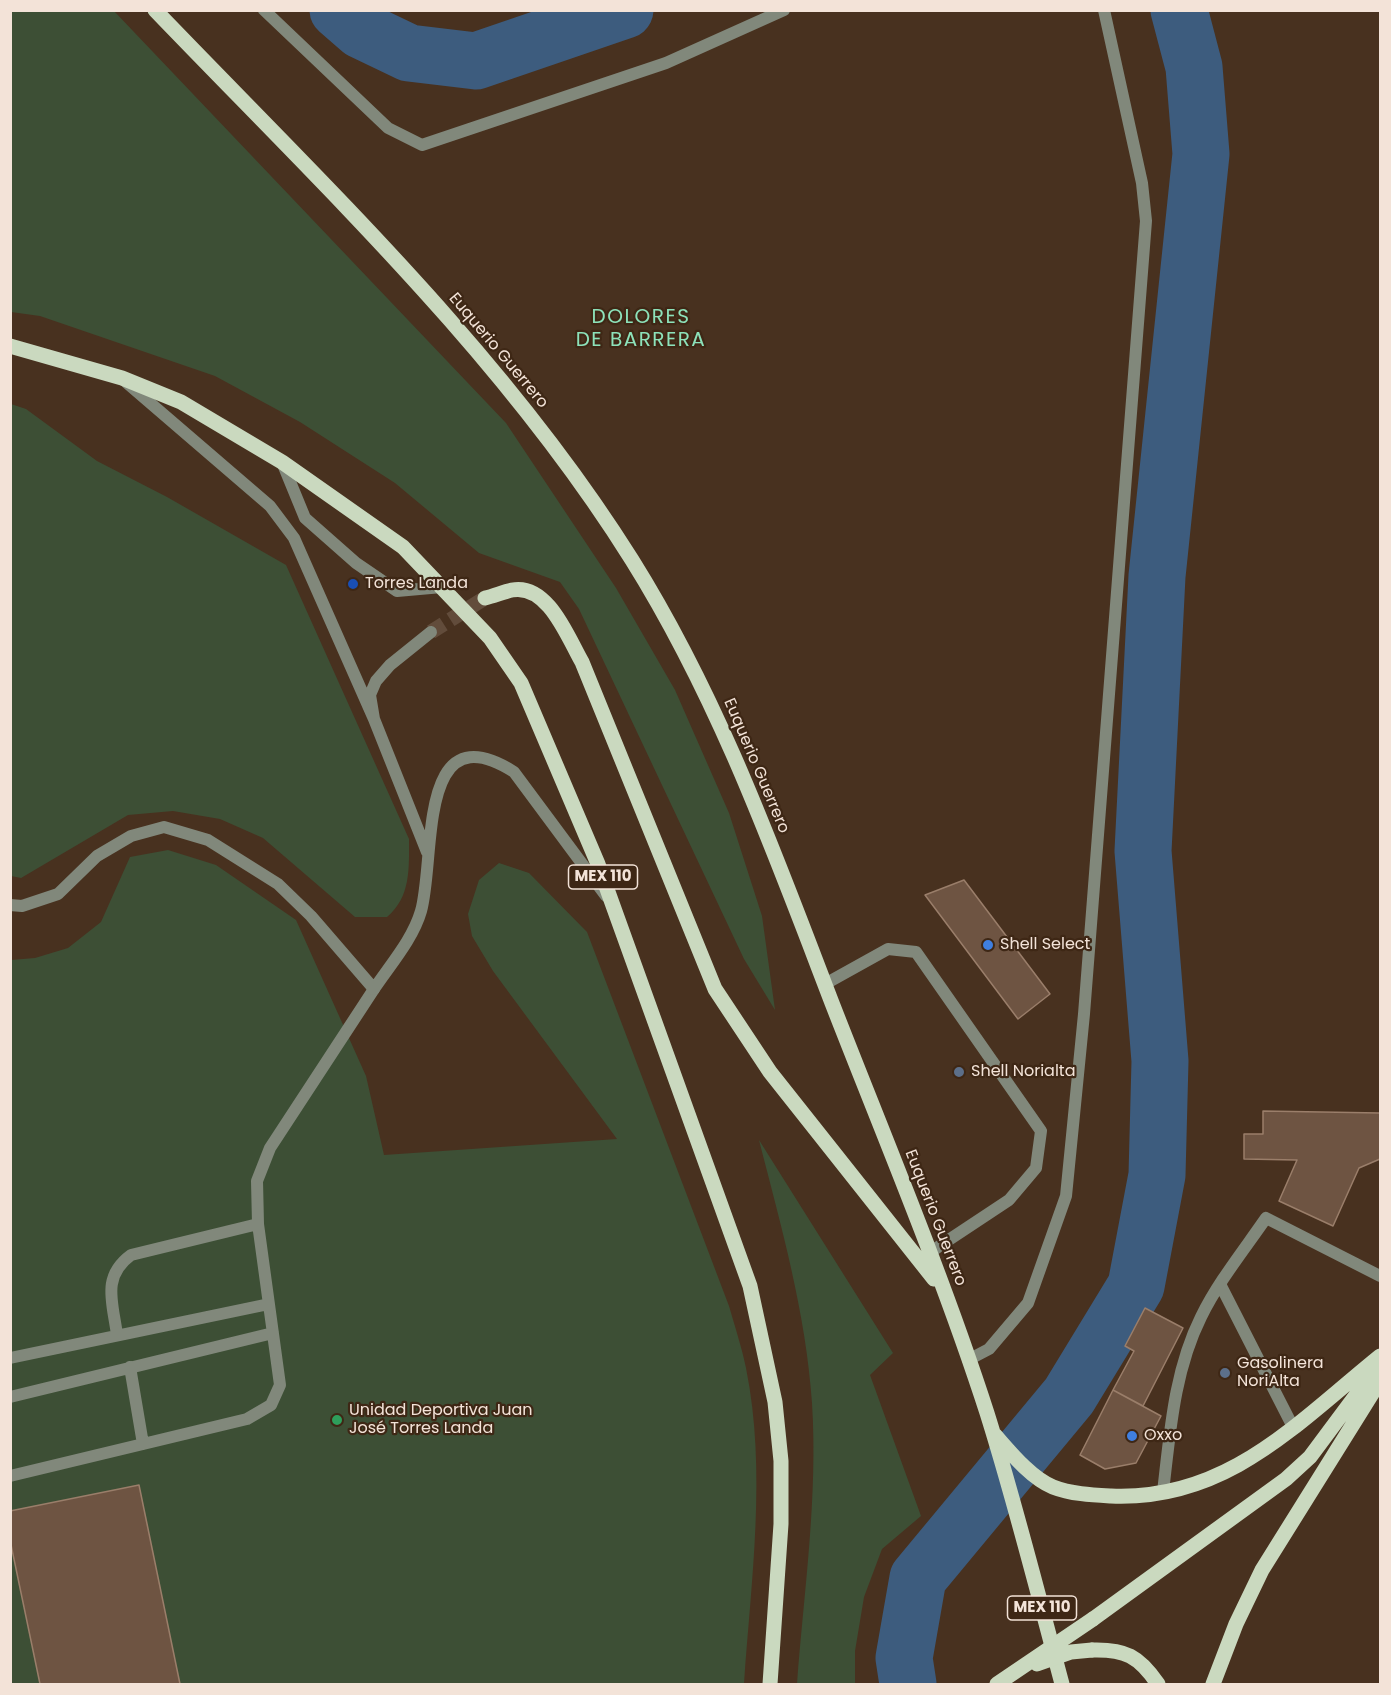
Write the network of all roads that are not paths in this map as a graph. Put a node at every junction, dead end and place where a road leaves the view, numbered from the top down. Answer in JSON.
{"nodes":[{"id":1,"x":155,"y":10,"type":"edge"},
{"id":2,"x":264,"y":10,"type":"edge"},
{"id":3,"x":784,"y":10,"type":"edge"},
{"id":4,"x":1104,"y":10,"type":"edge"},
{"id":5,"x":10,"y":346,"type":"edge"},
{"id":6,"x":122,"y":378,"type":"junction"},
{"id":7,"x":282,"y":462,"type":"junction"},
{"id":8,"x":442,"y":587,"type":"junction"},
{"id":9,"x":485,"y":598,"type":"tunnel mouth"},
{"id":10,"x":431,"y":632,"type":"tunnel mouth"},
{"id":11,"x":374,"y":719,"type":"junction"},
{"id":12,"x":428,"y":854,"type":"junction"},
{"id":13,"x":612,"y":904,"type":"junction"},
{"id":14,"x":10,"y":905,"type":"edge"},
{"id":15,"x":825,"y":984,"type":"junction"},
{"id":16,"x":374,"y":989,"type":"junction"},
{"id":17,"x":258,"y":1224,"type":"junction"},
{"id":18,"x":929,"y":1253,"type":"junction"},
{"id":19,"x":1380,"y":1276,"type":"edge"},
{"id":20,"x":1220,"y":1284,"type":"junction"},
{"id":21,"x":944,"y":1291,"type":"junction"},
{"id":22,"x":269,"y":1304,"type":"junction"},
{"id":23,"x":273,"y":1333,"type":"junction"},
{"id":24,"x":117,"y":1335,"type":"junction"},
{"id":25,"x":1380,"y":1356,"type":"edge"},
{"id":26,"x":10,"y":1358,"type":"edge"},
{"id":27,"x":968,"y":1360,"type":"junction"},
{"id":28,"x":1380,"y":1363,"type":"edge"},
{"id":29,"x":130,"y":1367,"type":"junction"},
{"id":30,"x":1380,"y":1381,"type":"edge"},
{"id":31,"x":10,"y":1397,"type":"edge"},
{"id":32,"x":1293,"y":1427,"type":"junction"},
{"id":33,"x":992,"y":1431,"type":"junction"},
{"id":34,"x":143,"y":1444,"type":"junction"},
{"id":35,"x":10,"y":1476,"type":"edge"},
{"id":36,"x":1163,"y":1492,"type":"junction"},
{"id":37,"x":770,"y":1684,"type":"edge"},
{"id":38,"x":997,"y":1684,"type":"edge"},
{"id":39,"x":1003,"y":1684,"type":"edge"},
{"id":40,"x":1062,"y":1684,"type":"edge"},
{"id":41,"x":1158,"y":1684,"type":"edge"},
{"id":42,"x":1213,"y":1684,"type":"edge"}],
"edges":[{"from":1,"to":15,"type":"main road","name":"Euquerio Guerrero","number":"MEX 110"},
{"from":2,"to":3,"type":"street"},
{"from":4,"to":27,"type":"street"},
{"from":5,"to":6,"type":"main road","number":"MEX 110"},
{"from":6,"to":7,"type":"main road","number":"MEX 110"},
{"from":6,"to":11,"type":"street"},
{"from":7,"to":8,"type":"main road","number":"MEX 110"},
{"from":7,"to":8,"type":"street"},
{"from":8,"to":13,"type":"main road","number":"MEX 110"},
{"from":9,"to":21,"type":"main road"},
{"from":10,"to":11,"type":"street"},
{"from":11,"to":12,"type":"street"},
{"from":12,"to":13,"type":"street"},
{"from":12,"to":16,"type":"street"},
{"from":13,"to":37,"type":"main road","number":"MEX 110"},
{"from":14,"to":16,"type":"street"},
{"from":15,"to":18,"type":"main road","name":"Euquerio Guerrero","number":"MEX 110"},
{"from":15,"to":18,"type":"street"},
{"from":16,"to":17,"type":"street"},
{"from":17,"to":22,"type":"street"},
{"from":17,"to":24,"type":"street"},
{"from":18,"to":21,"type":"main road","name":"Euquerio Guerrero","number":"MEX 110"},
{"from":19,"to":20,"type":"street"},
{"from":20,"to":32,"type":"street"},
{"from":20,"to":36,"type":"street"},
{"from":21,"to":27,"type":"main road","name":"Euquerio Guerrero","number":"MEX 110"},
{"from":22,"to":23,"type":"street"},
{"from":22,"to":24,"type":"street"},
{"from":23,"to":29,"type":"street"},
{"from":23,"to":34,"type":"street"},
{"from":24,"to":26,"type":"street"},
{"from":25,"to":32,"type":"main road"},
{"from":27,"to":33,"type":"main road","name":"Euquerio Guerrero","number":"MEX 110"},
{"from":28,"to":38,"type":"main road","bridge":true},
{"from":29,"to":31,"type":"street"},
{"from":29,"to":34,"type":"street"},
{"from":30,"to":42,"type":"main road"},
{"from":32,"to":36,"type":"main road"},
{"from":33,"to":36,"type":"main road"},
{"from":33,"to":40,"type":"main road","name":"Euquerio Guerrero","number":"MEX 110"},
{"from":34,"to":35,"type":"street"},
{"from":39,"to":41,"type":"main road","bridge":true}]}
